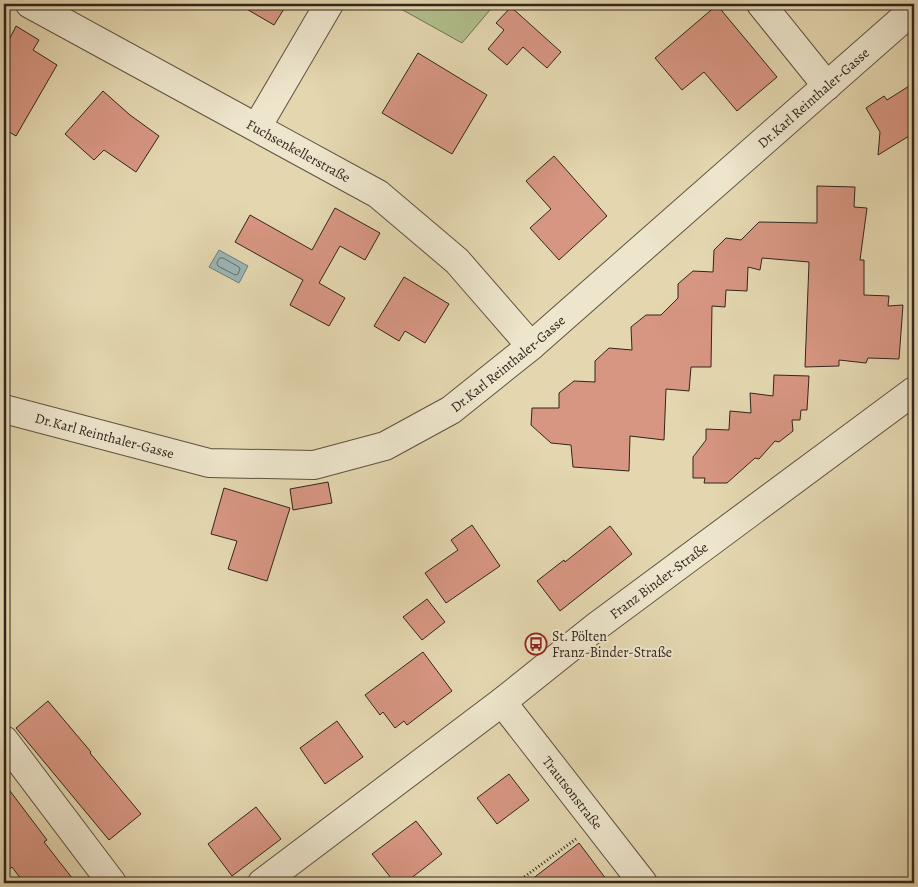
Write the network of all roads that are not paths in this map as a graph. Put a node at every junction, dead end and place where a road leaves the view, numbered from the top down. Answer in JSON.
{"nodes":[{"id":1,"x":30,"y":4,"type":"edge"},
{"id":2,"x":329,"y":4,"type":"edge"},
{"id":3,"x":761,"y":4,"type":"edge"},
{"id":4,"x":914,"y":9,"type":"edge"},
{"id":5,"x":828,"y":86,"type":"junction"},
{"id":6,"x":257,"y":127,"type":"junction"},
{"id":7,"x":531,"y":346,"type":"junction"},
{"id":8,"x":914,"y":391,"type":"edge"},
{"id":9,"x":4,"y":409,"type":"edge"},
{"id":10,"x":502,"y":702,"type":"junction"},
{"id":11,"x":4,"y":740,"type":"edge"},
{"id":12,"x":112,"y":883,"type":"edge"},
{"id":13,"x":262,"y":883,"type":"edge"},
{"id":14,"x":643,"y":883,"type":"edge"}],
"edges":[{"from":1,"to":6,"type":"street","name":"Fuchsenkellerstraße"},
{"from":2,"to":6,"type":"street"},
{"from":3,"to":5,"type":"street"},
{"from":4,"to":5,"type":"street","name":"Dr.Karl Reinthaler-Gasse"},
{"from":5,"to":7,"type":"street","name":"Dr.Karl Reinthaler-Gasse"},
{"from":6,"to":7,"type":"street","name":"Fuchsenkellerstraße"},
{"from":7,"to":9,"type":"street","name":"Dr.Karl Reinthaler-Gasse"},
{"from":8,"to":10,"type":"street","name":"Franz Binder-Straße"},
{"from":10,"to":13,"type":"street","name":"Franz Binder-Straße"},
{"from":10,"to":14,"type":"street","name":"Trautsonstraße"},
{"from":11,"to":12,"type":"street"}]}
